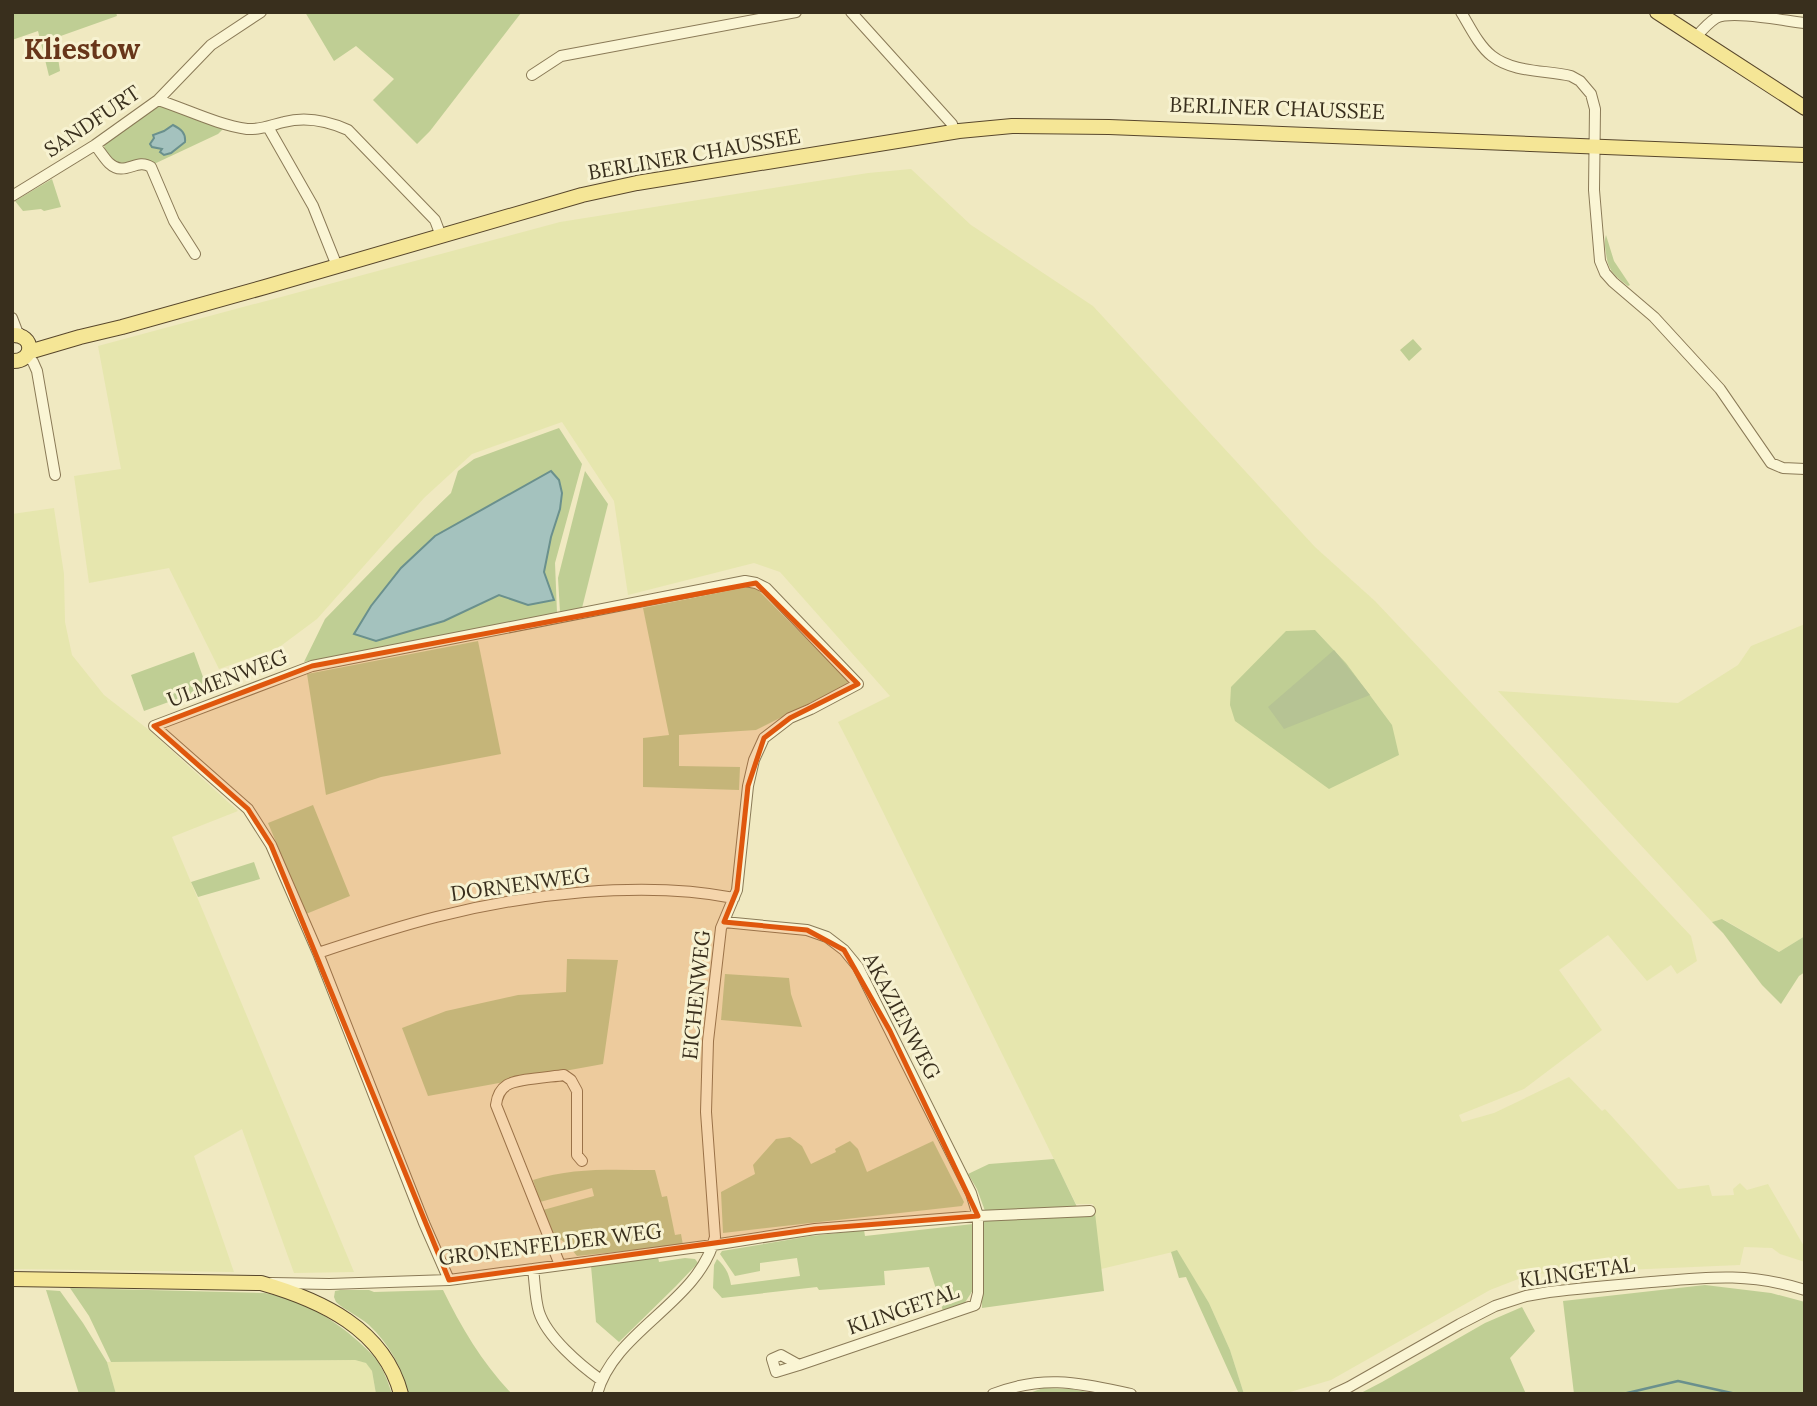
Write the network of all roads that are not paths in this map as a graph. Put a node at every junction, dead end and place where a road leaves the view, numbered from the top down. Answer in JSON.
{"nodes":[{"id":1,"x":261,"y":12,"type":"edge"},
{"id":2,"x":796,"y":12,"type":"edge"},
{"id":3,"x":851,"y":12,"type":"edge"},
{"id":4,"x":1461,"y":12,"type":"edge"},
{"id":5,"x":1657,"y":12,"type":"edge"},
{"id":6,"x":1805,"y":23,"type":"edge"},
{"id":7,"x":1696,"y":37,"type":"junction"},
{"id":8,"x":532,"y":75,"type":"dead end"},
{"id":9,"x":158,"y":100,"type":"junction"},
{"id":10,"x":1805,"y":108,"type":"edge"},
{"id":11,"x":268,"y":127,"type":"junction"},
{"id":12,"x":955,"y":129,"type":"junction"},
{"id":13,"x":1594,"y":144,"type":"junction"},
{"id":14,"x":95,"y":145,"type":"junction"},
{"id":15,"x":1805,"y":150,"type":"edge"},
{"id":16,"x":1805,"y":156,"type":"edge"},
{"id":17,"x":12,"y":196,"type":"edge"},
{"id":18,"x":441,"y":236,"type":"junction"},
{"id":19,"x":195,"y":254,"type":"dead end"},
{"id":20,"x":337,"y":266,"type":"junction"},
{"id":21,"x":12,"y":318,"type":"edge"},
{"id":22,"x":24,"y":344,"type":"edge"},
{"id":23,"x":12,"y":361,"type":"edge"},
{"id":24,"x":1805,"y":469,"type":"edge"},
{"id":25,"x":55,"y":475,"type":"dead end"},
{"id":26,"x":858,"y":684,"type":"joint"},
{"id":27,"x":734,"y":898,"type":"junction"},
{"id":28,"x":724,"y":922,"type":"junction"},
{"id":29,"x":318,"y":953,"type":"junction"},
{"id":30,"x":582,"y":1161,"type":"dead end"},
{"id":31,"x":1090,"y":1211,"type":"dead end"},
{"id":32,"x":978,"y":1216,"type":"junction"},
{"id":33,"x":713,"y":1245,"type":"junction"},
{"id":34,"x":560,"y":1265,"type":"junction"},
{"id":35,"x":533,"y":1269,"type":"junction"},
{"id":36,"x":12,"y":1279,"type":"edge"},
{"id":37,"x":449,"y":1280,"type":"junction"},
{"id":38,"x":261,"y":1283,"type":"junction"},
{"id":39,"x":1805,"y":1290,"type":"edge"},
{"id":40,"x":799,"y":1365,"type":"dead end"},
{"id":41,"x":601,"y":1380,"type":"junction"},
{"id":42,"x":401,"y":1394,"type":"edge"},
{"id":43,"x":597,"y":1394,"type":"edge"},
{"id":44,"x":993,"y":1394,"type":"edge"},
{"id":45,"x":1131,"y":1394,"type":"edge"},
{"id":46,"x":1334,"y":1394,"type":"edge"}],
"edges":[{"from":1,"to":9,"type":"street","name":"SANDFURT"},
{"from":2,"to":8,"type":"street"},
{"from":3,"to":12,"type":"street"},
{"from":4,"to":13,"type":"street"},
{"from":5,"to":7,"type":"main road"},
{"from":6,"to":7,"type":"street"},
{"from":7,"to":10,"type":"main road"},
{"from":9,"to":11,"type":"street","name":"SANDFURT"},
{"from":9,"to":14,"type":"street","name":"SANDFURT"},
{"from":11,"to":18,"type":"street","name":"SANDFURT"},
{"from":11,"to":20,"type":"street"},
{"from":12,"to":13,"type":"main road","name":"BERLINER CHAUSSEE"},
{"from":12,"to":18,"type":"main road","name":"BERLINER CHAUSSEE"},
{"from":13,"to":15,"type":"main road","name":"BERLINER CHAUSSEE"},
{"from":13,"to":16,"type":"main road","name":"BERLINER CHAUSSEE"},
{"from":13,"to":24,"type":"street"},
{"from":14,"to":17,"type":"street","name":"SANDFURT"},
{"from":14,"to":19,"type":"street"},
{"from":18,"to":20,"type":"main road","name":"BERLINER CHAUSSEE"},
{"from":20,"to":22,"type":"main road","name":"BERLINER CHAUSSEE"},
{"from":21,"to":22,"type":"street"},
{"from":22,"to":23,"type":"main road","name":"BERLINER CHAUSSEE"},
{"from":22,"to":25,"type":"street"},
{"from":26,"to":27,"type":"street","name":"EICHENWEG"},
{"from":26,"to":29,"type":"street","name":"ULMENWEG"},
{"from":27,"to":28,"type":"street","name":"EICHENWEG"},
{"from":27,"to":29,"type":"street","name":"DORNENWEG"},
{"from":28,"to":32,"type":"street","name":"AKAZIENWEG"},
{"from":28,"to":33,"type":"street","name":"EICHENWEG"},
{"from":29,"to":37,"type":"street","name":"ULMENWEG"},
{"from":30,"to":34,"type":"street"},
{"from":31,"to":32,"type":"street","name":"GRONENFELDER WEG"},
{"from":32,"to":33,"type":"street","name":"GRONENFELDER WEG"},
{"from":32,"to":40,"type":"street","name":"KLINGETAL"},
{"from":33,"to":34,"type":"street","name":"GRONENFELDER WEG"},
{"from":33,"to":41,"type":"street"},
{"from":34,"to":35,"type":"street","name":"GRONENFELDER WEG"},
{"from":35,"to":37,"type":"street","name":"GRONENFELDER WEG"},
{"from":35,"to":41,"type":"street"},
{"from":36,"to":38,"type":"main road","name":"GRONENFELDER WEG"},
{"from":37,"to":38,"type":"street","name":"GRONENFELDER WEG"},
{"from":38,"to":42,"type":"main road"},
{"from":39,"to":46,"type":"street","name":"KLINGETAL"},
{"from":41,"to":43,"type":"street"},
{"from":44,"to":45,"type":"street"}]}
